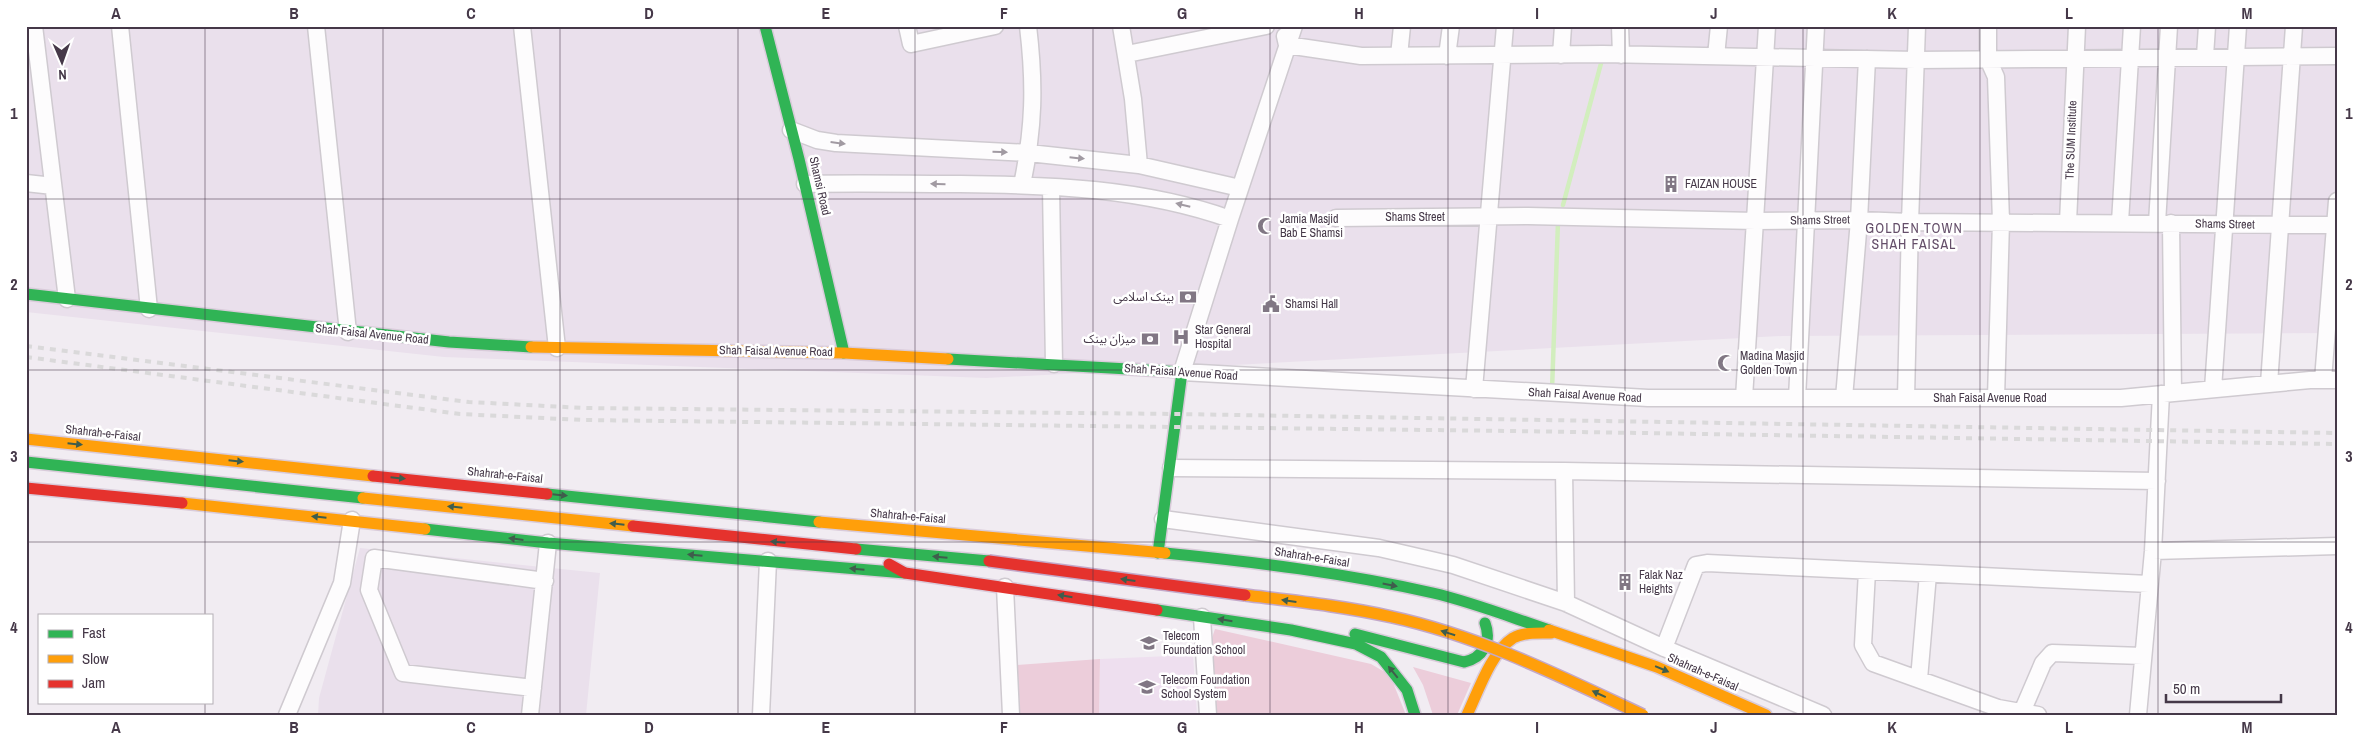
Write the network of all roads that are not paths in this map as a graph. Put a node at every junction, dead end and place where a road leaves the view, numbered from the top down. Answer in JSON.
{"nodes":[{"id":1,"x":34,"y":26,"type":"edge"},
{"id":2,"x":120,"y":26,"type":"edge"},
{"id":3,"x":316,"y":26,"type":"edge"},
{"id":4,"x":522,"y":26,"type":"edge"},
{"id":5,"x":765,"y":26,"type":"edge"},
{"id":6,"x":907,"y":26,"type":"edge"},
{"id":7,"x":995,"y":26,"type":"edge"},
{"id":8,"x":1028,"y":26,"type":"edge"},
{"id":9,"x":1121,"y":26,"type":"edge"},
{"id":10,"x":1266,"y":26,"type":"edge"},
{"id":11,"x":1284,"y":26,"type":"edge"},
{"id":12,"x":1294,"y":26,"type":"edge"},
{"id":13,"x":1402,"y":26,"type":"edge"},
{"id":14,"x":1451,"y":26,"type":"edge"},
{"id":15,"x":1504,"y":26,"type":"edge"},
{"id":16,"x":1563,"y":26,"type":"edge"},
{"id":17,"x":1620,"y":26,"type":"edge"},
{"id":18,"x":1719,"y":26,"type":"edge"},
{"id":19,"x":1767,"y":26,"type":"edge"},
{"id":20,"x":1816,"y":26,"type":"edge"},
{"id":21,"x":1917,"y":26,"type":"edge"},
{"id":22,"x":1988,"y":26,"type":"edge"},
{"id":23,"x":2077,"y":26,"type":"edge"},
{"id":24,"x":2132,"y":26,"type":"edge"},
{"id":25,"x":2169,"y":26,"type":"edge"},
{"id":26,"x":2207,"y":26,"type":"edge"},
{"id":27,"x":2238,"y":26,"type":"edge"},
{"id":28,"x":2294,"y":26,"type":"edge"},
{"id":29,"x":1212,"y":32,"type":"edge"},
{"id":30,"x":1287,"y":46,"type":"junction"},
{"id":31,"x":1127,"y":54,"type":"junction"},
{"id":32,"x":1502,"y":55,"type":"junction"},
{"id":33,"x":1561,"y":55,"type":"junction"},
{"id":34,"x":1620,"y":55,"type":"junction"},
{"id":35,"x":1399,"y":56,"type":"junction"},
{"id":36,"x":1447,"y":56,"type":"junction"},
{"id":37,"x":1716,"y":56,"type":"junction"},
{"id":38,"x":2205,"y":56,"type":"junction"},
{"id":39,"x":2237,"y":56,"type":"junction"},
{"id":40,"x":2292,"y":56,"type":"junction"},
{"id":41,"x":2337,"y":56,"type":"edge"},
{"id":42,"x":1765,"y":57,"type":"junction"},
{"id":43,"x":2130,"y":57,"type":"junction"},
{"id":44,"x":2167,"y":57,"type":"junction"},
{"id":45,"x":1813,"y":58,"type":"junction"},
{"id":46,"x":2074,"y":58,"type":"junction"},
{"id":47,"x":1867,"y":59,"type":"junction"},
{"id":48,"x":1988,"y":59,"type":"junction"},
{"id":49,"x":1916,"y":60,"type":"junction"},
{"id":50,"x":34,"y":86,"type":"edge"},
{"id":51,"x":791,"y":130,"type":"junction"},
{"id":52,"x":1029,"y":153,"type":"junction"},
{"id":53,"x":1139,"y":165,"type":"junction"},
{"id":54,"x":26,"y":183,"type":"edge"},
{"id":55,"x":805,"y":184,"type":"junction"},
{"id":56,"x":1022,"y":185,"type":"junction"},
{"id":57,"x":53,"y":186,"type":"junction"},
{"id":58,"x":1051,"y":187,"type":"junction"},
{"id":59,"x":1240,"y":188,"type":"junction"},
{"id":60,"x":2337,"y":201,"type":"edge"},
{"id":61,"x":1489,"y":217,"type":"junction"},
{"id":62,"x":1336,"y":218,"type":"dead end"},
{"id":63,"x":1230,"y":219,"type":"junction"},
{"id":64,"x":1859,"y":220,"type":"junction"},
{"id":65,"x":1756,"y":221,"type":"junction"},
{"id":66,"x":1806,"y":221,"type":"junction"},
{"id":67,"x":2000,"y":221,"type":"junction"},
{"id":68,"x":1910,"y":222,"type":"junction"},
{"id":69,"x":2068,"y":222,"type":"junction"},
{"id":70,"x":2120,"y":222,"type":"junction"},
{"id":71,"x":2164,"y":223,"type":"junction"},
{"id":72,"x":2225,"y":224,"type":"junction"},
{"id":73,"x":2280,"y":224,"type":"junction"},
{"id":74,"x":2335,"y":225,"type":"junction"},
{"id":75,"x":26,"y":294,"type":"edge"},
{"id":76,"x":67,"y":299,"type":"junction"},
{"id":77,"x":149,"y":309,"type":"junction"},
{"id":78,"x":348,"y":332,"type":"junction"},
{"id":79,"x":556,"y":348,"type":"junction"},
{"id":80,"x":844,"y":353,"type":"junction"},
{"id":81,"x":1054,"y":364,"type":"junction"},
{"id":82,"x":1182,"y":372,"type":"junction"},
{"id":83,"x":2330,"y":380,"type":"edge"},
{"id":84,"x":2268,"y":384,"type":"junction"},
{"id":85,"x":1474,"y":389,"type":"junction"},
{"id":86,"x":2213,"y":389,"type":"junction"},
{"id":87,"x":2167,"y":394,"type":"junction"},
{"id":88,"x":1744,"y":398,"type":"junction"},
{"id":89,"x":1797,"y":398,"type":"junction"},
{"id":90,"x":1844,"y":398,"type":"junction"},
{"id":91,"x":1906,"y":398,"type":"junction"},
{"id":92,"x":1996,"y":398,"type":"junction"},
{"id":93,"x":26,"y":439,"type":"edge"},
{"id":94,"x":26,"y":462,"type":"edge"},
{"id":95,"x":1170,"y":468,"type":"junction"},
{"id":96,"x":1564,"y":471,"type":"junction"},
{"id":97,"x":2157,"y":481,"type":"junction"},
{"id":98,"x":26,"y":488,"type":"edge"},
{"id":99,"x":352,"y":520,"type":"junction"},
{"id":100,"x":1163,"y":520,"type":"junction"},
{"id":101,"x":548,"y":543,"type":"junction"},
{"id":102,"x":2337,"y":546,"type":"edge"},
{"id":103,"x":860,"y":549,"type":"junction"},
{"id":104,"x":2152,"y":552,"type":"junction"},
{"id":105,"x":1158,"y":553,"type":"junction"},
{"id":106,"x":768,"y":561,"type":"junction"},
{"id":107,"x":1867,"y":571,"type":"junction"},
{"id":108,"x":905,"y":573,"type":"junction"},
{"id":109,"x":1333,"y":574,"type":"junction"},
{"id":110,"x":1928,"y":574,"type":"junction"},
{"id":111,"x":545,"y":580,"type":"junction"},
{"id":112,"x":2150,"y":584,"type":"junction"},
{"id":113,"x":1005,"y":587,"type":"junction"},
{"id":114,"x":1412,"y":601,"type":"dead end"},
{"id":115,"x":1566,"y":603,"type":"junction"},
{"id":116,"x":1458,"y":612,"type":"dead end"},
{"id":117,"x":1202,"y":617,"type":"junction"},
{"id":118,"x":1291,"y":630,"type":"junction"},
{"id":119,"x":1562,"y":634,"type":"junction"},
{"id":120,"x":1664,"y":648,"type":"junction"},
{"id":121,"x":2143,"y":656,"type":"junction"},
{"id":122,"x":1618,"y":666,"type":"dead end"},
{"id":123,"x":1919,"y":679,"type":"junction"},
{"id":124,"x":533,"y":688,"type":"junction"},
{"id":125,"x":1998,"y":711,"type":"edge"},
{"id":126,"x":2030,"y":713,"type":"edge"},
{"id":127,"x":287,"y":715,"type":"edge"},
{"id":128,"x":530,"y":715,"type":"edge"},
{"id":129,"x":762,"y":715,"type":"edge"},
{"id":130,"x":1011,"y":715,"type":"edge"},
{"id":131,"x":1208,"y":715,"type":"edge"},
{"id":132,"x":1414,"y":715,"type":"edge"},
{"id":133,"x":1467,"y":715,"type":"edge"},
{"id":134,"x":1643,"y":715,"type":"edge"},
{"id":135,"x":1766,"y":715,"type":"edge"},
{"id":136,"x":1823,"y":715,"type":"edge"},
{"id":137,"x":2138,"y":715,"type":"edge"}],
"edges":[{"from":1,"to":50,"type":"street"},
{"from":2,"to":77,"type":"street"},
{"from":3,"to":78,"type":"street"},
{"from":4,"to":79,"type":"street"},
{"from":5,"to":51,"type":"main road","name":"Shamsi Road"},
{"from":6,"to":7,"type":"street"},
{"from":8,"to":52,"type":"street"},
{"from":9,"to":31,"type":"street"},
{"from":10,"to":29,"type":"street"},
{"from":11,"to":30,"type":"street"},
{"from":12,"to":30,"type":"street"},
{"from":13,"to":35,"type":"street"},
{"from":14,"to":36,"type":"street"},
{"from":15,"to":32,"type":"street"},
{"from":16,"to":33,"type":"street"},
{"from":17,"to":34,"type":"street"},
{"from":18,"to":37,"type":"street"},
{"from":19,"to":42,"type":"street"},
{"from":20,"to":45,"type":"street"},
{"from":21,"to":49,"type":"street"},
{"from":22,"to":48,"type":"street"},
{"from":23,"to":46,"type":"street","name":"The SUM Institute"},
{"from":24,"to":43,"type":"street"},
{"from":25,"to":44,"type":"street"},
{"from":26,"to":38,"type":"street"},
{"from":27,"to":39,"type":"street"},
{"from":28,"to":40,"type":"street"},
{"from":29,"to":31,"type":"street"},
{"from":30,"to":35,"type":"street"},
{"from":30,"to":59,"type":"street"},
{"from":31,"to":53,"type":"street"},
{"from":32,"to":33,"type":"street"},
{"from":32,"to":36,"type":"street"},
{"from":32,"to":61,"type":"street"},
{"from":33,"to":34,"type":"street"},
{"from":34,"to":37,"type":"street"},
{"from":35,"to":36,"type":"street"},
{"from":37,"to":42,"type":"street"},
{"from":38,"to":39,"type":"street"},
{"from":38,"to":44,"type":"street"},
{"from":39,"to":40,"type":"street"},
{"from":39,"to":72,"type":"street"},
{"from":40,"to":41,"type":"street"},
{"from":40,"to":73,"type":"street"},
{"from":42,"to":45,"type":"street"},
{"from":42,"to":65,"type":"street"},
{"from":43,"to":44,"type":"street"},
{"from":43,"to":46,"type":"street"},
{"from":43,"to":70,"type":"street"},
{"from":44,"to":71,"type":"street"},
{"from":45,"to":47,"type":"street"},
{"from":45,"to":66,"type":"street"},
{"from":46,"to":48,"type":"street"},
{"from":46,"to":69,"type":"street","name":"The SUM Institute"},
{"from":47,"to":49,"type":"street"},
{"from":47,"to":64,"type":"street"},
{"from":48,"to":49,"type":"street"},
{"from":48,"to":67,"type":"street"},
{"from":49,"to":68,"type":"street"},
{"from":50,"to":57,"type":"street"},
{"from":51,"to":52,"type":"street","one_way":true},
{"from":51,"to":55,"type":"main road","name":"Shamsi Road"},
{"from":52,"to":53,"type":"street","one_way":true},
{"from":52,"to":56,"type":"street"},
{"from":53,"to":59,"type":"street"},
{"from":54,"to":57,"type":"street"},
{"from":56,"to":55,"type":"street","one_way":true},
{"from":55,"to":80,"type":"main road","name":"Shamsi Road"},
{"from":56,"to":58,"type":"street"},
{"from":57,"to":76,"type":"street"},
{"from":63,"to":58,"type":"street","one_way":true},
{"from":58,"to":81,"type":"street"},
{"from":59,"to":63,"type":"street"},
{"from":60,"to":74,"type":"street"},
{"from":61,"to":62,"type":"street","name":"Shams Street"},
{"from":61,"to":65,"type":"street","name":"Shams Street"},
{"from":61,"to":85,"type":"street"},
{"from":63,"to":82,"type":"street"},
{"from":64,"to":66,"type":"street","name":"Shams Street"},
{"from":64,"to":68,"type":"street","name":"Shams Street"},
{"from":64,"to":90,"type":"street"},
{"from":65,"to":66,"type":"street","name":"Shams Street"},
{"from":65,"to":88,"type":"street"},
{"from":66,"to":89,"type":"street"},
{"from":67,"to":68,"type":"street","name":"Shams Street"},
{"from":67,"to":69,"type":"street","name":"Shams Street"},
{"from":67,"to":92,"type":"street"},
{"from":68,"to":91,"type":"street"},
{"from":69,"to":70,"type":"street","name":"Shams Street"},
{"from":70,"to":71,"type":"street","name":"Shams Street"},
{"from":71,"to":72,"type":"street","name":"Shams Street"},
{"from":71,"to":87,"type":"street"},
{"from":72,"to":73,"type":"street","name":"Shams Street"},
{"from":72,"to":86,"type":"street"},
{"from":73,"to":74,"type":"street","name":"Shams Street"},
{"from":73,"to":84,"type":"street"},
{"from":74,"to":83,"type":"street"},
{"from":75,"to":76,"type":"main road","name":"Shah Faisal Avenue Road"},
{"from":76,"to":77,"type":"main road","name":"Shah Faisal Avenue Road"},
{"from":77,"to":78,"type":"main road","name":"Shah Faisal Avenue Road"},
{"from":78,"to":79,"type":"main road","name":"Shah Faisal Avenue Road"},
{"from":79,"to":80,"type":"main road","name":"Shah Faisal Avenue Road"},
{"from":80,"to":81,"type":"main road","name":"Shah Faisal Avenue Road"},
{"from":81,"to":82,"type":"main road","name":"Shah Faisal Avenue Road"},
{"from":82,"to":85,"type":"street","name":"Shah Faisal Avenue Road"},
{"from":82,"to":95,"type":"main road"},
{"from":83,"to":84,"type":"street","name":"Shah Faisal Avenue Road"},
{"from":84,"to":86,"type":"street","name":"Shah Faisal Avenue Road"},
{"from":85,"to":88,"type":"street","name":"Shah Faisal Avenue Road"},
{"from":86,"to":87,"type":"street","name":"Shah Faisal Avenue Road"},
{"from":87,"to":92,"type":"street","name":"Shah Faisal Avenue Road"},
{"from":87,"to":97,"type":"street"},
{"from":88,"to":89,"type":"street","name":"Shah Faisal Avenue Road"},
{"from":89,"to":90,"type":"street","name":"Shah Faisal Avenue Road"},
{"from":90,"to":91,"type":"street","name":"Shah Faisal Avenue Road"},
{"from":91,"to":92,"type":"street","name":"Shah Faisal Avenue Road"},
{"from":93,"to":105,"type":"main road","name":"Shahrah-e-Faisal","one_way":true},
{"from":103,"to":94,"type":"main road","one_way":true},
{"from":95,"to":96,"type":"street"},
{"from":95,"to":100,"type":"main road"},
{"from":96,"to":97,"type":"street"},
{"from":96,"to":115,"type":"street"},
{"from":97,"to":104,"type":"street"},
{"from":99,"to":98,"type":"main road","one_way":true},
{"from":101,"to":99,"type":"main road","one_way":true},
{"from":99,"to":127,"type":"street"},
{"from":100,"to":105,"type":"main road"},
{"from":100,"to":115,"type":"street"},
{"from":106,"to":101,"type":"main road","one_way":true},
{"from":101,"to":111,"type":"street"},
{"from":102,"to":104,"type":"street"},
{"from":103,"to":108,"type":"main road"},
{"from":134,"to":103,"type":"main road","one_way":true,"bridge":true},
{"from":104,"to":112,"type":"street"},
{"from":105,"to":109,"type":"main road","name":"Shahrah-e-Faisal"},
{"from":108,"to":106,"type":"main road","one_way":true},
{"from":106,"to":129,"type":"street"},
{"from":107,"to":110,"type":"street"},
{"from":107,"to":120,"type":"street"},
{"from":107,"to":123,"type":"street"},
{"from":108,"to":113,"type":"main road"},
{"from":109,"to":114,"type":"main road"},
{"from":109,"to":119,"type":"main road","name":"Shahrah-e-Faisal","one_way":true},
{"from":110,"to":112,"type":"street"},
{"from":110,"to":123,"type":"street"},
{"from":111,"to":124,"type":"street"},
{"from":111,"to":124,"type":"street"},
{"from":112,"to":121,"type":"street"},
{"from":117,"to":113,"type":"main road","one_way":true},
{"from":113,"to":130,"type":"street"},
{"from":115,"to":120,"type":"street"},
{"from":116,"to":118,"type":"main road"},
{"from":118,"to":117,"type":"main road","one_way":true},
{"from":117,"to":131,"type":"street"},
{"from":132,"to":118,"type":"main road","one_way":true},
{"from":119,"to":122,"type":"main road"},
{"from":119,"to":133,"type":"main road"},
{"from":119,"to":135,"type":"main road","name":"Shahrah-e-Faisal","one_way":true},
{"from":120,"to":136,"type":"street"},
{"from":121,"to":126,"type":"street"},
{"from":121,"to":137,"type":"street"},
{"from":123,"to":125,"type":"street"},
{"from":124,"to":128,"type":"street"},
{"from":125,"to":126,"type":"street"}]}
